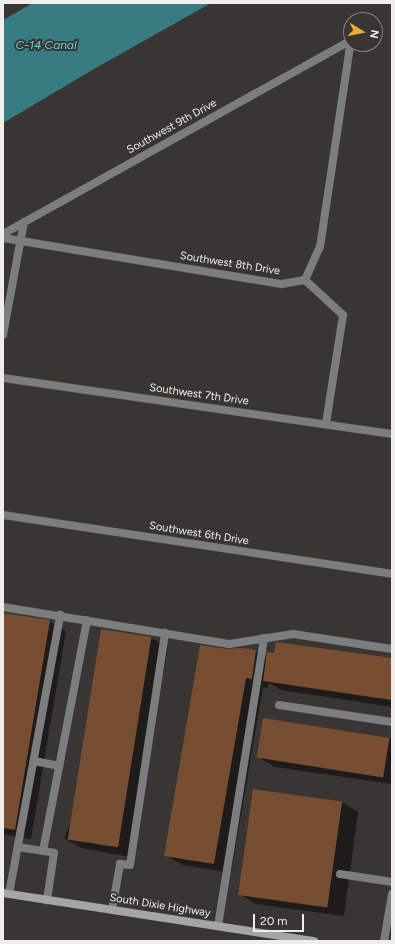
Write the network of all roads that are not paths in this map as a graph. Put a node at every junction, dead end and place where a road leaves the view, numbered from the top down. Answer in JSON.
{"nodes":[{"id":1,"x":343,"y":44,"type":"edge"},
{"id":2,"x":349,"y":52,"type":"edge"},
{"id":3,"x":24,"y":222,"type":"junction"},
{"id":4,"x":3,"y":234,"type":"edge"},
{"id":5,"x":3,"y":238,"type":"edge"},
{"id":6,"x":19,"y":241,"type":"junction"},
{"id":7,"x":305,"y":280,"type":"junction"},
{"id":8,"x":3,"y":335,"type":"edge"},
{"id":9,"x":3,"y":378,"type":"edge"},
{"id":10,"x":326,"y":424,"type":"junction"},
{"id":11,"x":392,"y":434,"type":"edge"},
{"id":12,"x":3,"y":515,"type":"edge"},
{"id":13,"x":392,"y":574,"type":"edge"},
{"id":14,"x":3,"y":607,"type":"edge"},
{"id":15,"x":60,"y":616,"type":"junction"},
{"id":16,"x":87,"y":620,"type":"junction"},
{"id":17,"x":165,"y":633,"type":"junction"},
{"id":18,"x":264,"y":638,"type":"junction"},
{"id":19,"x":392,"y":649,"type":"edge"},
{"id":20,"x":279,"y":705,"type":"dead end"},
{"id":21,"x":392,"y":722,"type":"edge"},
{"id":22,"x":34,"y":761,"type":"junction"},
{"id":23,"x":60,"y":766,"type":"junction"},
{"id":24,"x":18,"y":847,"type":"junction"},
{"id":25,"x":43,"y":851,"type":"junction"},
{"id":26,"x":340,"y":874,"type":"dead end"},
{"id":27,"x":392,"y":882,"type":"edge"},
{"id":28,"x":6,"y":893,"type":"edge"},
{"id":29,"x":392,"y":894,"type":"edge"},
{"id":30,"x":47,"y":900,"type":"junction"},
{"id":31,"x":112,"y":910,"type":"junction"},
{"id":32,"x":218,"y":926,"type":"junction"},
{"id":33,"x":314,"y":941,"type":"edge"},
{"id":34,"x":384,"y":941,"type":"edge"}],
"edges":[{"from":1,"to":3,"type":"street","name":"Southwest 9th Drive"},
{"from":2,"to":7,"type":"street"},
{"from":3,"to":4,"type":"street","name":"Southwest 9th Drive"},
{"from":3,"to":6,"type":"street"},
{"from":5,"to":6,"type":"street","name":"Southwest 8th Drive"},
{"from":6,"to":7,"type":"street","name":"Southwest 8th Drive"},
{"from":6,"to":8,"type":"street"},
{"from":7,"to":10,"type":"street"},
{"from":9,"to":10,"type":"street","name":"Southwest 7th Drive"},
{"from":10,"to":11,"type":"street","name":"Southwest 7th Drive"},
{"from":12,"to":13,"type":"street","name":"Southwest 6th Drive"},
{"from":14,"to":15,"type":"street"},
{"from":15,"to":16,"type":"street"},
{"from":15,"to":22,"type":"street"},
{"from":16,"to":17,"type":"street"},
{"from":16,"to":23,"type":"street"},
{"from":17,"to":18,"type":"street"},
{"from":17,"to":31,"type":"street"},
{"from":18,"to":19,"type":"street"},
{"from":18,"to":32,"type":"street"},
{"from":20,"to":21,"type":"street"},
{"from":22,"to":23,"type":"street"},
{"from":22,"to":24,"type":"street"},
{"from":23,"to":25,"type":"street"},
{"from":24,"to":25,"type":"street"},
{"from":24,"to":28,"type":"street"},
{"from":25,"to":30,"type":"street"},
{"from":26,"to":27,"type":"street"},
{"from":28,"to":30,"type":"main road","name":"South Dixie Highway"},
{"from":29,"to":34,"type":"street"},
{"from":30,"to":31,"type":"main road","name":"South Dixie Highway"},
{"from":31,"to":32,"type":"main road","name":"South Dixie Highway"},
{"from":32,"to":33,"type":"main road","name":"South Dixie Highway"}]}
